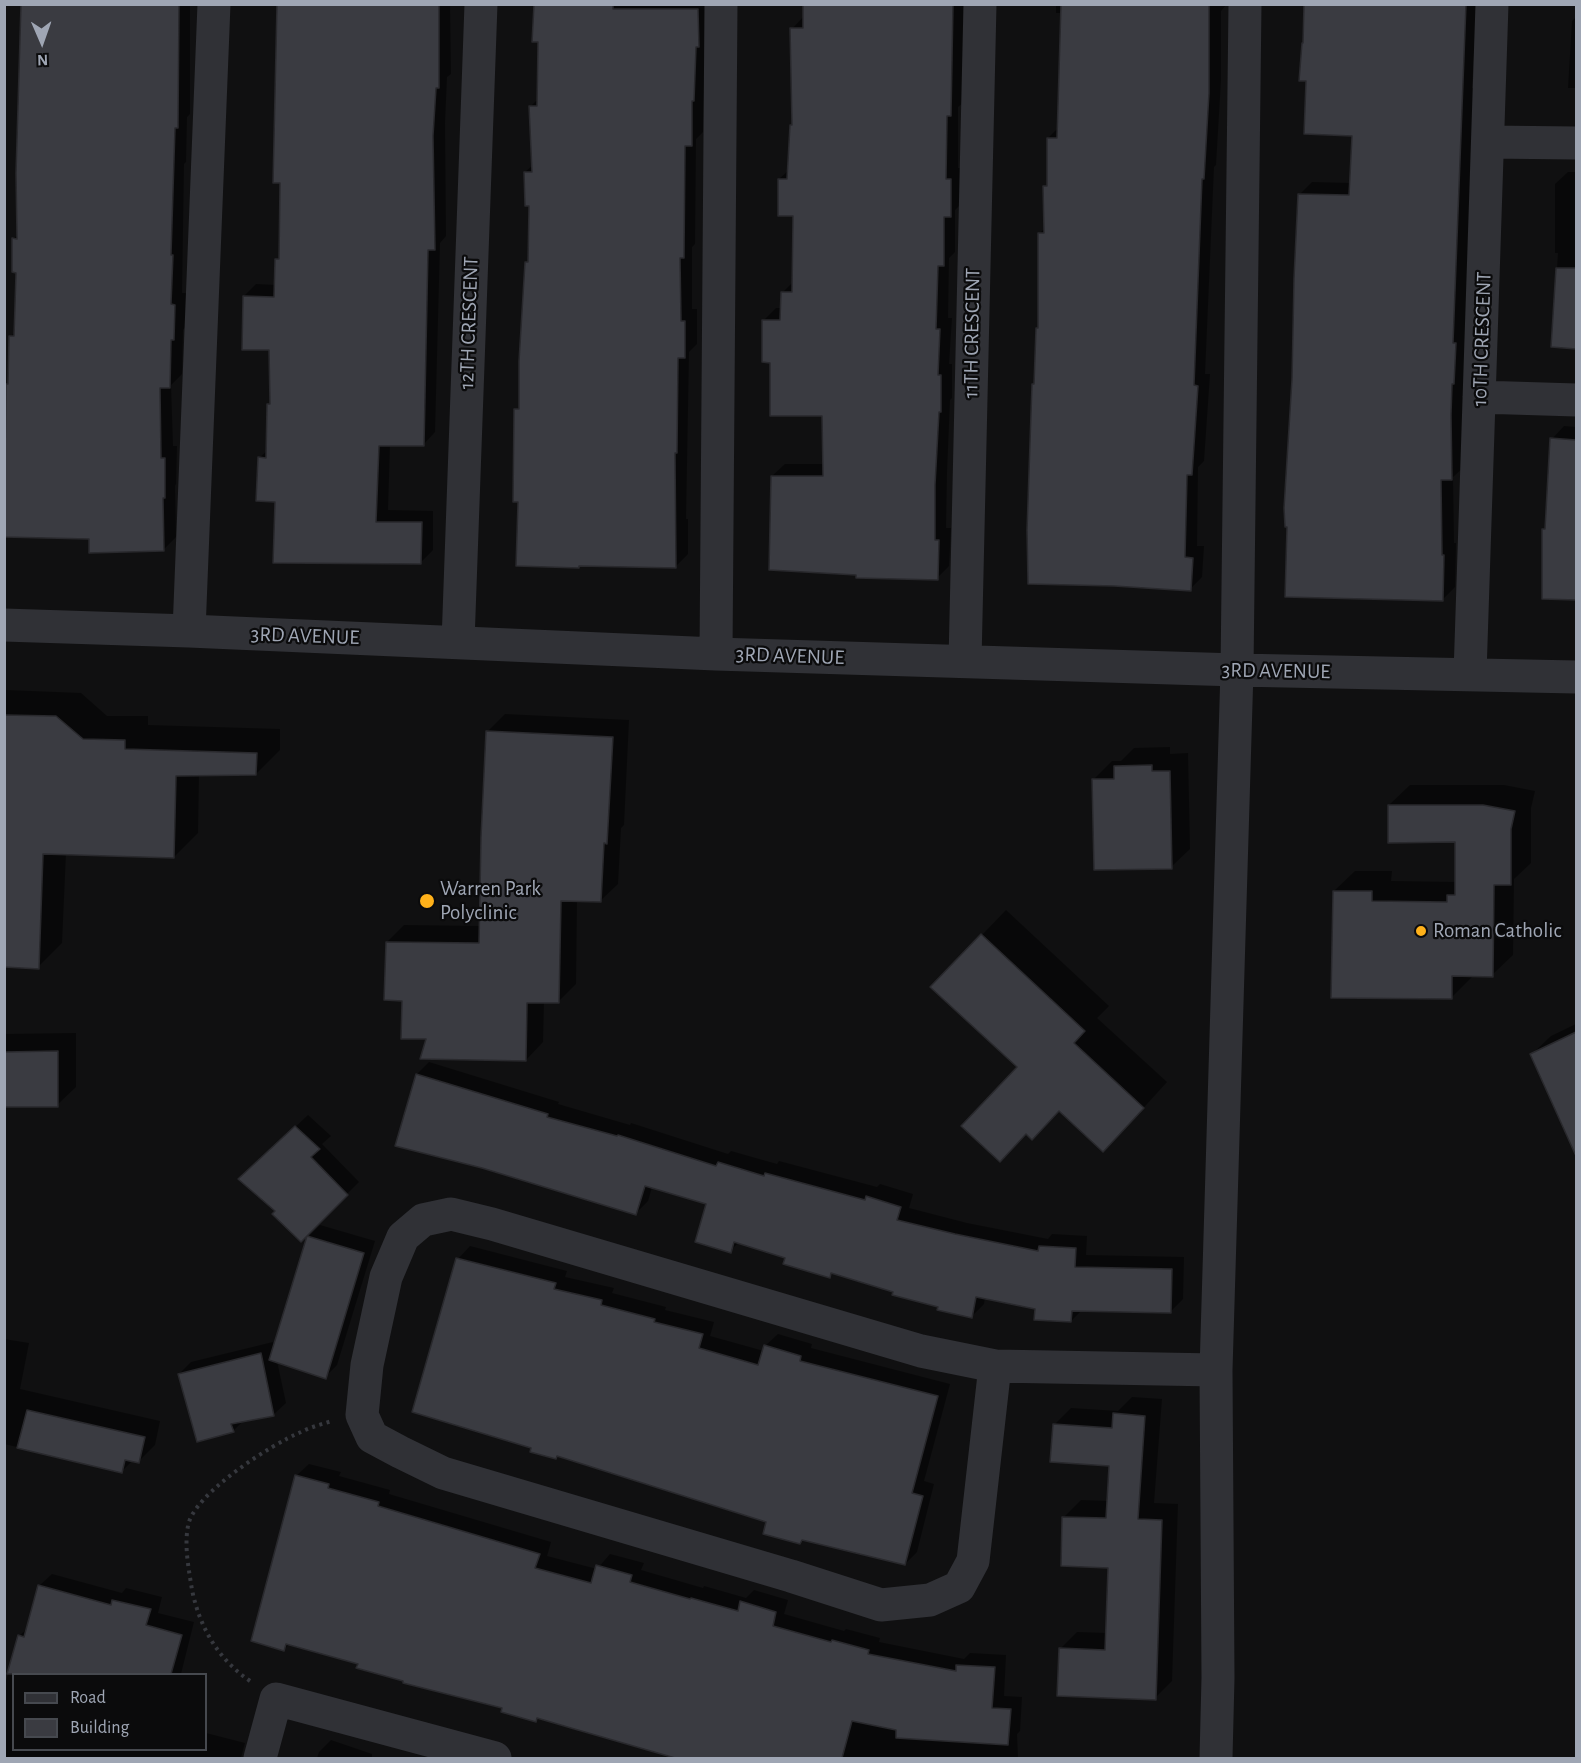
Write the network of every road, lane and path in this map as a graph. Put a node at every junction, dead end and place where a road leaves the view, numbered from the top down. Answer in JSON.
{"nodes":[{"id":1,"x":214,"y":4,"type":"edge"},
{"id":2,"x":481,"y":4,"type":"edge"},
{"id":3,"x":721,"y":4,"type":"edge"},
{"id":4,"x":980,"y":4,"type":"edge"},
{"id":5,"x":1245,"y":4,"type":"edge"},
{"id":6,"x":1492,"y":4,"type":"edge"},
{"id":7,"x":1489,"y":142,"type":"junction"},
{"id":8,"x":1576,"y":143,"type":"edge"},
{"id":9,"x":1479,"y":397,"type":"junction"},
{"id":10,"x":1576,"y":400,"type":"edge"},
{"id":11,"x":4,"y":626,"type":"edge"},
{"id":12,"x":189,"y":631,"type":"junction"},
{"id":13,"x":458,"y":642,"type":"junction"},
{"id":14,"x":716,"y":654,"type":"junction"},
{"id":15,"x":965,"y":661,"type":"junction"},
{"id":16,"x":1237,"y":670,"type":"junction"},
{"id":17,"x":1470,"y":674,"type":"junction"},
{"id":18,"x":1576,"y":677,"type":"edge"},
{"id":19,"x":995,"y":1366,"type":"junction"},
{"id":20,"x":1216,"y":1370,"type":"junction"},
{"id":21,"x":362,"y":1414,"type":"junction"},
{"id":22,"x":276,"y":1699,"type":"junction"},
{"id":23,"x":260,"y":1758,"type":"edge"},
{"id":24,"x":495,"y":1758,"type":"edge"},
{"id":25,"x":1216,"y":1758,"type":"edge"}],
"edges":[{"from":1,"to":12,"type":"street"},
{"from":2,"to":13,"type":"street","name":"12TH CRESCENT"},
{"from":3,"to":14,"type":"street"},
{"from":4,"to":15,"type":"street","name":"11TH CRESCENT"},
{"from":5,"to":16,"type":"street"},
{"from":6,"to":7,"type":"street","name":"10TH CRESCENT"},
{"from":7,"to":8,"type":"street"},
{"from":7,"to":9,"type":"street","name":"10TH CRESCENT"},
{"from":9,"to":10,"type":"street"},
{"from":9,"to":17,"type":"street","name":"10TH CRESCENT"},
{"from":11,"to":12,"type":"street","name":"3RD AVENUE"},
{"from":12,"to":13,"type":"street","name":"3RD AVENUE"},
{"from":13,"to":14,"type":"street","name":"3RD AVENUE"},
{"from":14,"to":15,"type":"street","name":"3RD AVENUE"},
{"from":15,"to":16,"type":"street","name":"3RD AVENUE"},
{"from":16,"to":17,"type":"street","name":"3RD AVENUE"},
{"from":16,"to":20,"type":"street"},
{"from":17,"to":18,"type":"street","name":"3RD AVENUE"},
{"from":19,"to":20,"type":"street"},
{"from":19,"to":21,"type":"street"},
{"from":19,"to":21,"type":"street"},
{"from":20,"to":25,"type":"street"},
{"from":21,"to":22,"type":"path"},
{"from":22,"to":23,"type":"street"},
{"from":22,"to":24,"type":"street"}]}
